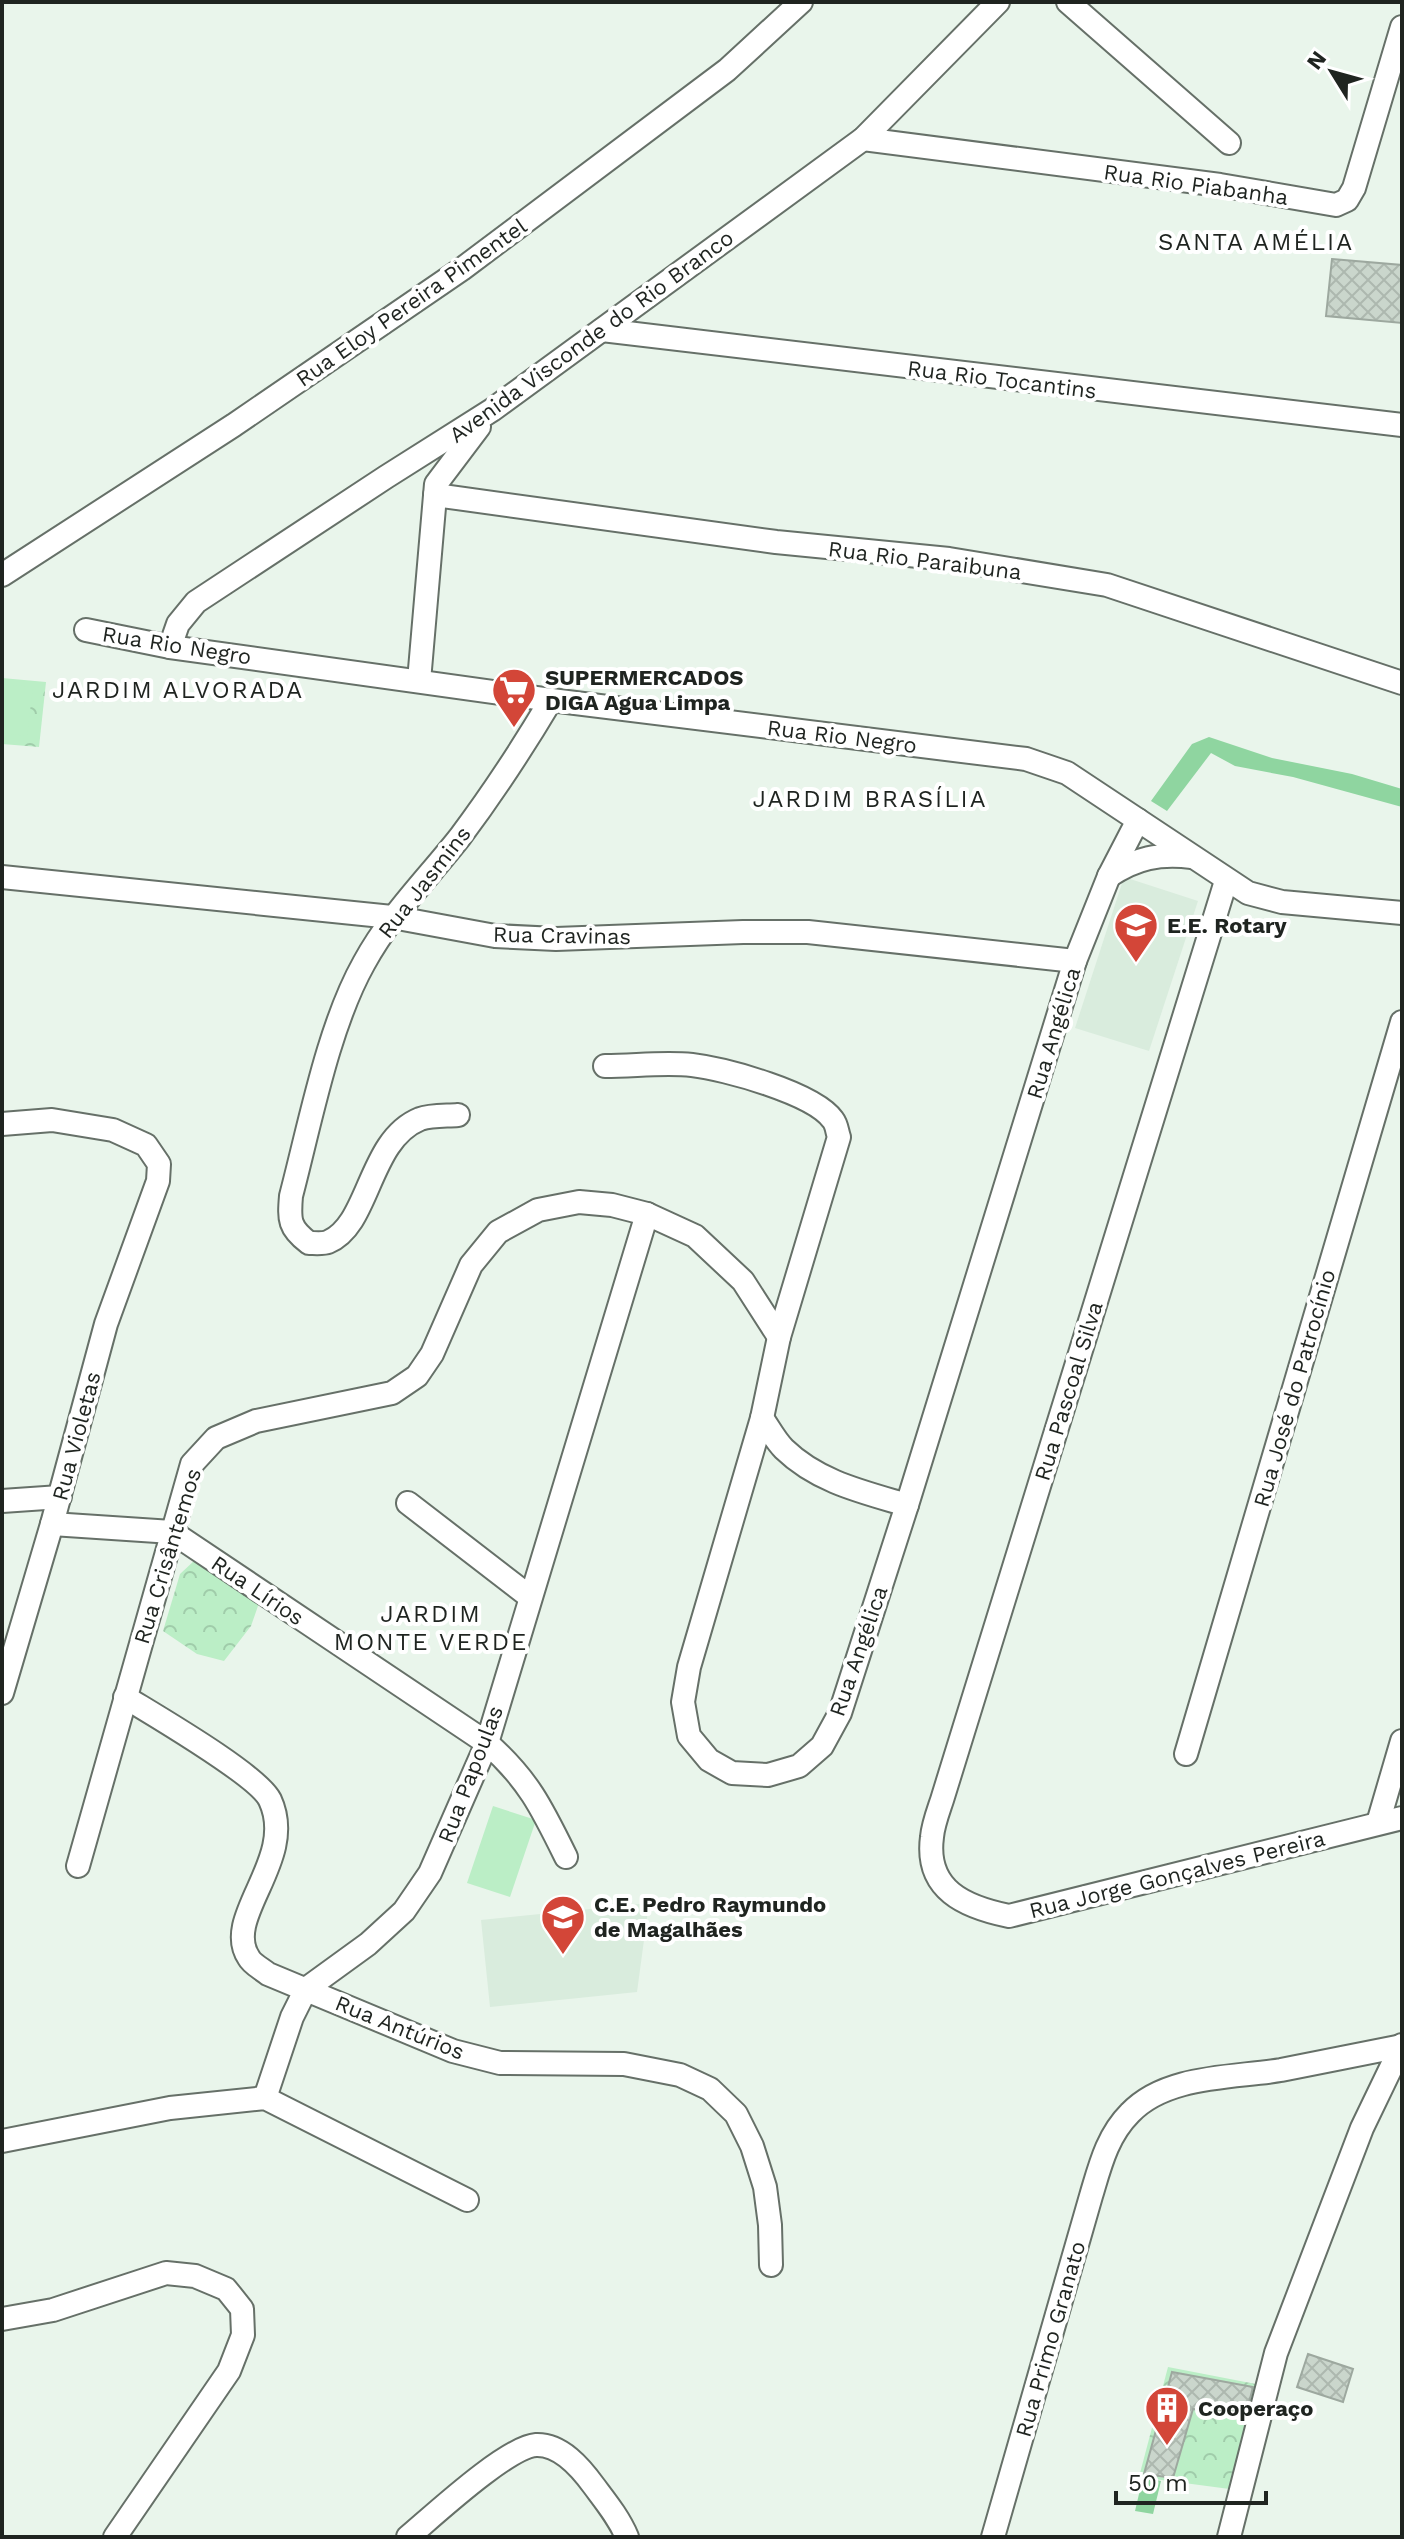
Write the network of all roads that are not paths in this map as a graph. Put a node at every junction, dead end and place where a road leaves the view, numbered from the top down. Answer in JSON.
{"nodes":[{"id":1,"x":801,"y":2,"type":"edge"},
{"id":2,"x":998,"y":2,"type":"edge"},
{"id":3,"x":1068,"y":2,"type":"edge"},
{"id":4,"x":1402,"y":27,"type":"edge"},
{"id":5,"x":863,"y":139,"type":"junction"},
{"id":6,"x":1229,"y":143,"type":"dead end"},
{"id":7,"x":602,"y":330,"type":"junction"},
{"id":8,"x":492,"y":410,"type":"junction"},
{"id":9,"x":1402,"y":425,"type":"edge"},
{"id":10,"x":386,"y":477,"type":"junction"},
{"id":11,"x":436,"y":490,"type":"junction"},
{"id":12,"x":2,"y":575,"type":"edge"},
{"id":13,"x":86,"y":630,"type":"dead end"},
{"id":14,"x":170,"y":647,"type":"junction"},
{"id":15,"x":419,"y":681,"type":"junction"},
{"id":16,"x":1402,"y":683,"type":"edge"},
{"id":17,"x":551,"y":700,"type":"junction"},
{"id":18,"x":1138,"y":820,"type":"junction"},
{"id":19,"x":1193,"y":857,"type":"junction"},
{"id":20,"x":1109,"y":876,"type":"junction"},
{"id":21,"x":2,"y":877,"type":"edge"},
{"id":22,"x":1226,"y":881,"type":"junction"},
{"id":23,"x":1402,"y":913,"type":"edge"},
{"id":24,"x":392,"y":917,"type":"junction"},
{"id":25,"x":1075,"y":961,"type":"junction"},
{"id":26,"x":1402,"y":1022,"type":"edge"},
{"id":27,"x":605,"y":1066,"type":"dead end"},
{"id":28,"x":458,"y":1115,"type":"dead end"},
{"id":29,"x":2,"y":1124,"type":"edge"},
{"id":30,"x":647,"y":1214,"type":"junction"},
{"id":31,"x":779,"y":1337,"type":"junction"},
{"id":32,"x":762,"y":1418,"type":"junction"},
{"id":33,"x":60,"y":1497,"type":"junction"},
{"id":34,"x":2,"y":1501,"type":"edge"},
{"id":35,"x":408,"y":1503,"type":"dead end"},
{"id":36,"x":907,"y":1505,"type":"junction"},
{"id":37,"x":52,"y":1524,"type":"junction"},
{"id":38,"x":172,"y":1532,"type":"junction"},
{"id":39,"x":530,"y":1597,"type":"junction"},
{"id":40,"x":2,"y":1693,"type":"edge"},
{"id":41,"x":125,"y":1697,"type":"junction"},
{"id":42,"x":1402,"y":1741,"type":"edge"},
{"id":43,"x":487,"y":1743,"type":"junction"},
{"id":44,"x":1186,"y":1754,"type":"dead end"},
{"id":45,"x":1402,"y":1818,"type":"edge"},
{"id":46,"x":1378,"y":1823,"type":"junction"},
{"id":47,"x":566,"y":1857,"type":"dead end"},
{"id":48,"x":78,"y":1866,"type":"dead end"},
{"id":49,"x":954,"y":1897,"type":"joint"},
{"id":50,"x":306,"y":1989,"type":"junction"},
{"id":51,"x":1402,"y":2045,"type":"edge"},
{"id":52,"x":265,"y":2098,"type":"junction"},
{"id":53,"x":2,"y":2141,"type":"edge"},
{"id":54,"x":467,"y":2200,"type":"dead end"},
{"id":55,"x":771,"y":2265,"type":"dead end"},
{"id":56,"x":2,"y":2319,"type":"edge"},
{"id":57,"x":115,"y":2537,"type":"edge"},
{"id":58,"x":408,"y":2537,"type":"edge"},
{"id":59,"x":627,"y":2537,"type":"edge"},
{"id":60,"x":993,"y":2537,"type":"edge"},
{"id":61,"x":1229,"y":2537,"type":"edge"}],
"edges":[{"from":1,"to":12,"type":"street","name":"Rua Eloy Pereira Pimentel"},
{"from":2,"to":5,"type":"street","name":"Avenida Visconde do Rio Branco"},
{"from":3,"to":6,"type":"street"},
{"from":4,"to":5,"type":"street","name":"Rua Rio Piabanha"},
{"from":5,"to":7,"type":"street","name":"Avenida Visconde do Rio Branco"},
{"from":7,"to":8,"type":"street","name":"Avenida Visconde do Rio Branco"},
{"from":7,"to":9,"type":"street","name":"Rua Rio Tocantins"},
{"from":8,"to":10,"type":"street","name":"Avenida Visconde do Rio Branco"},
{"from":8,"to":11,"type":"street"},
{"from":10,"to":11,"type":"street","name":"Rua Rio Paraibuna"},
{"from":10,"to":14,"type":"street","name":"Avenida Visconde do Rio Branco"},
{"from":11,"to":15,"type":"street"},
{"from":11,"to":16,"type":"street","name":"Rua Rio Paraibuna"},
{"from":13,"to":14,"type":"street","name":"Rua Rio Negro"},
{"from":14,"to":15,"type":"street","name":"Rua Rio Negro"},
{"from":15,"to":17,"type":"street","name":"Rua Rio Negro"},
{"from":17,"to":18,"type":"street","name":"Rua Rio Negro"},
{"from":17,"to":24,"type":"street","name":"Rua Jasmins"},
{"from":18,"to":19,"type":"street","name":"Rua Rio Negro"},
{"from":18,"to":20,"type":"street","name":"Rua Angélica"},
{"from":19,"to":20,"type":"street"},
{"from":19,"to":22,"type":"street","name":"Rua Rio Negro"},
{"from":20,"to":25,"type":"street","name":"Rua Angélica"},
{"from":21,"to":24,"type":"street","name":"Rua Cravinas"},
{"from":22,"to":23,"type":"street","name":"Rua Rio Negro"},
{"from":22,"to":49,"type":"street","name":"Rua Pascoal Silva"},
{"from":24,"to":25,"type":"street","name":"Rua Cravinas"},
{"from":24,"to":28,"type":"street","name":"Rua Jasmins"},
{"from":25,"to":36,"type":"street","name":"Rua Angélica"},
{"from":26,"to":44,"type":"street","name":"Rua José do Patrocínio"},
{"from":27,"to":31,"type":"street","name":"Rua Angélica"},
{"from":29,"to":33,"type":"street","name":"Rua Violetas"},
{"from":30,"to":31,"type":"street","name":"Rua Crisântemos"},
{"from":30,"to":38,"type":"street","name":"Rua Crisântemos"},
{"from":30,"to":39,"type":"street","name":"Rua Papoulas"},
{"from":31,"to":32,"type":"street","name":"Rua Angélica"},
{"from":32,"to":36,"type":"street"},
{"from":32,"to":36,"type":"street","name":"Rua Angélica"},
{"from":33,"to":34,"type":"street"},
{"from":33,"to":37,"type":"street","name":"Rua Violetas"},
{"from":35,"to":39,"type":"street"},
{"from":37,"to":38,"type":"street"},
{"from":37,"to":40,"type":"street","name":"Rua Violetas"},
{"from":38,"to":41,"type":"street","name":"Rua Crisântemos"},
{"from":38,"to":43,"type":"street","name":"Rua Lírios"},
{"from":39,"to":43,"type":"street","name":"Rua Papoulas"},
{"from":41,"to":48,"type":"street","name":"Rua Crisântemos"},
{"from":41,"to":50,"type":"street","name":"Rua Antúrios"},
{"from":42,"to":46,"type":"street"},
{"from":43,"to":47,"type":"street","name":"Rua Lírios"},
{"from":43,"to":50,"type":"street","name":"Rua Papoulas"},
{"from":45,"to":46,"type":"street","name":"Rua Jorge Gonçalves Pereira"},
{"from":46,"to":49,"type":"street","name":"Rua Jorge Gonçalves Pereira"},
{"from":50,"to":52,"type":"street","name":"Rua Papoulas"},
{"from":50,"to":55,"type":"street","name":"Rua Antúrios"},
{"from":51,"to":60,"type":"street","name":"Rua Primo Granato"},
{"from":51,"to":61,"type":"street"},
{"from":52,"to":53,"type":"street"},
{"from":52,"to":54,"type":"street"},
{"from":56,"to":57,"type":"street"},
{"from":58,"to":59,"type":"street"}]}
